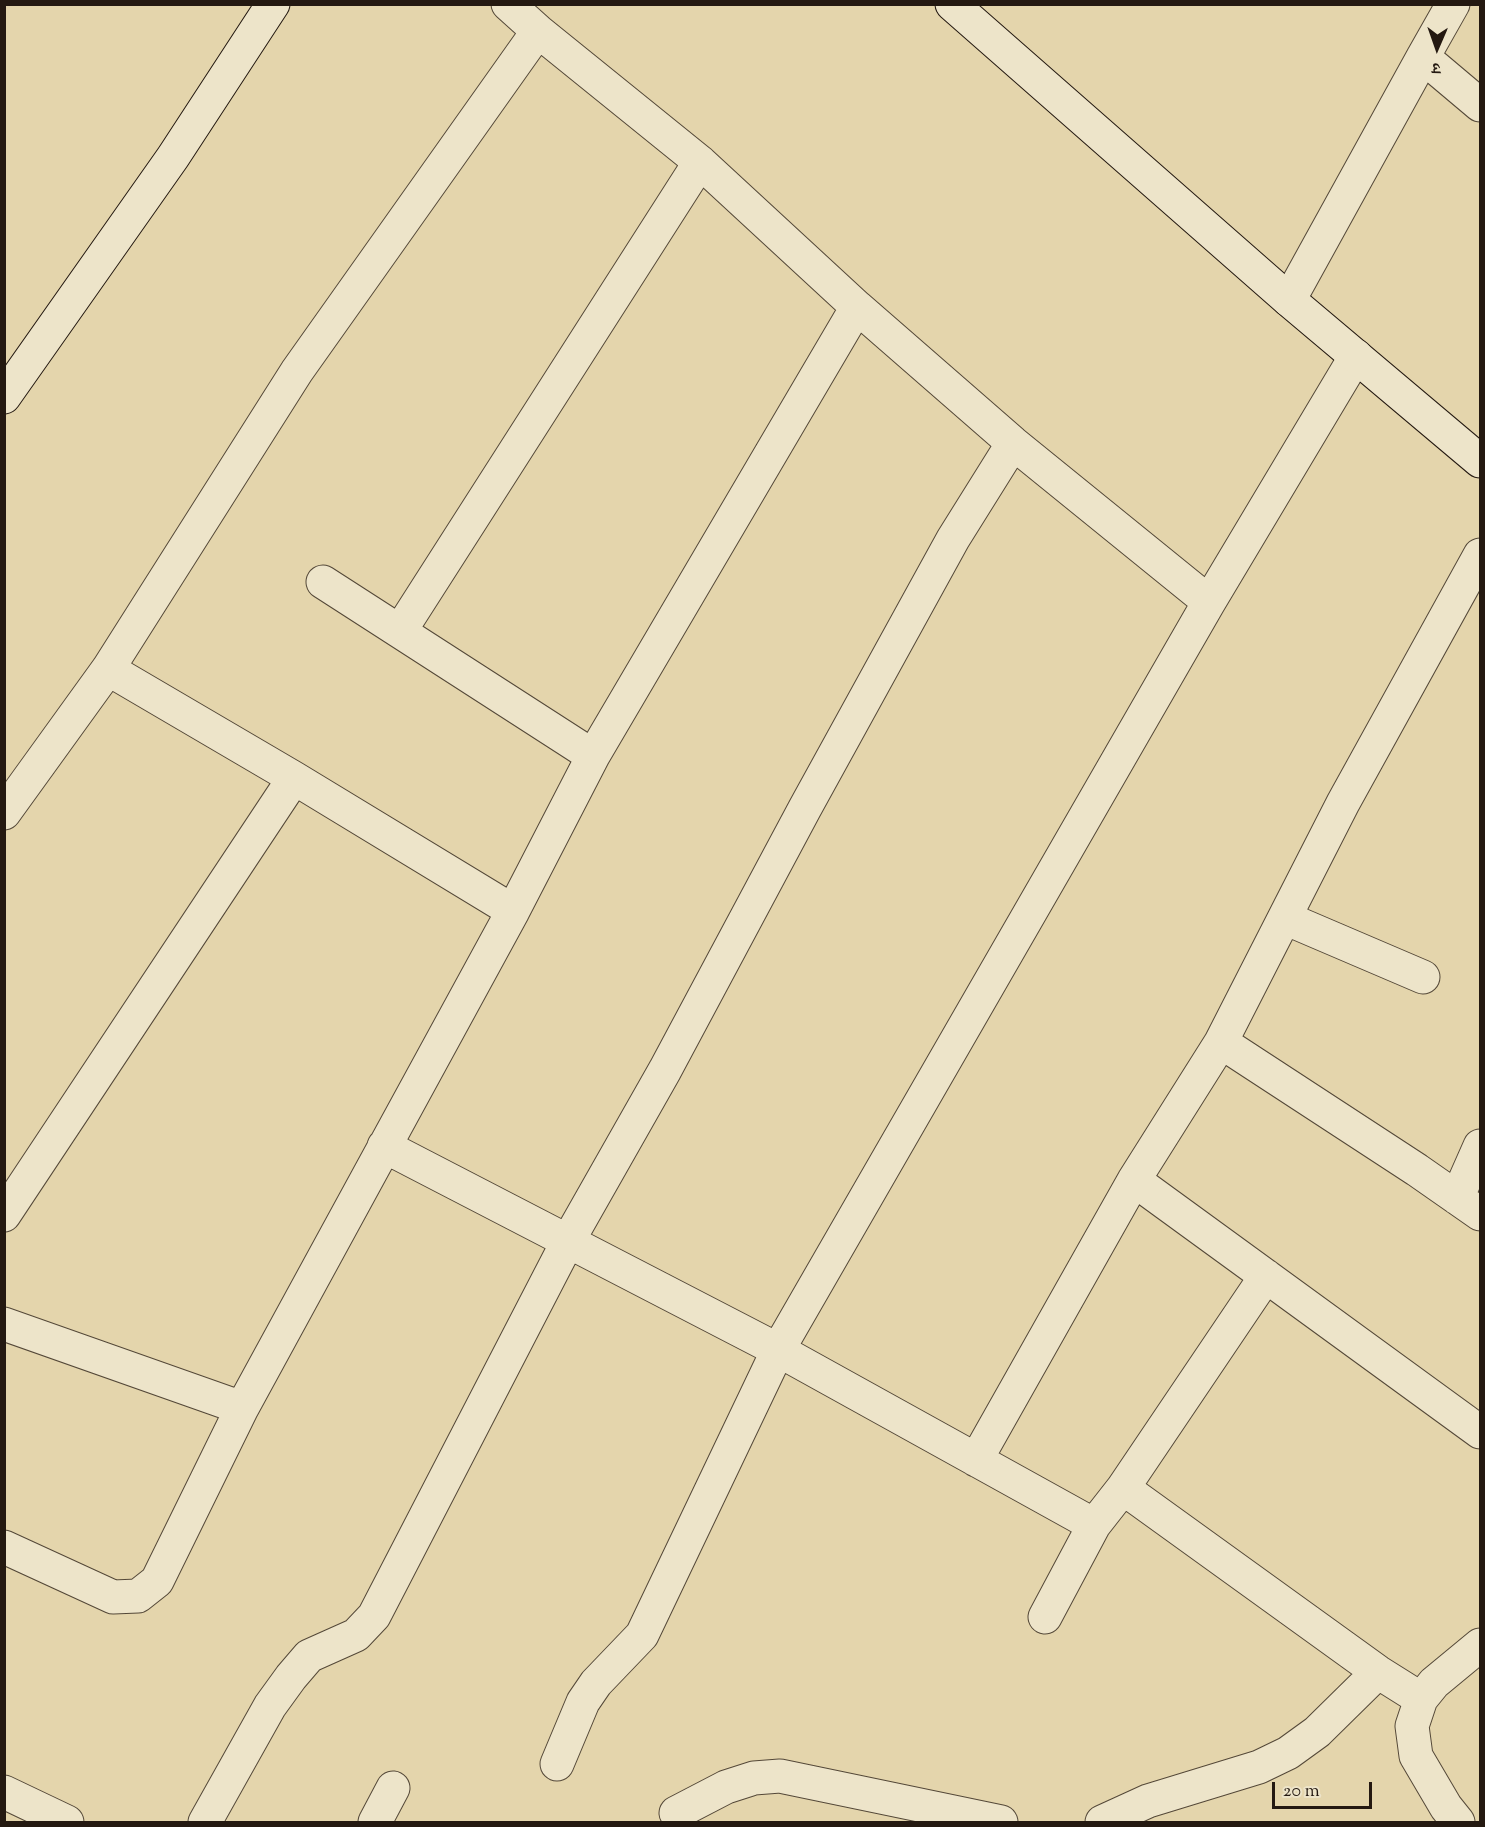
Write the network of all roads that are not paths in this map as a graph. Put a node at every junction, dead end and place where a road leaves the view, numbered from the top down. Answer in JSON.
{"nodes":[{"id":1,"x":273,"y":4,"type":"edge"},
{"id":2,"x":508,"y":4,"type":"edge"},
{"id":3,"x":952,"y":4,"type":"edge"},
{"id":4,"x":1453,"y":4,"type":"edge"},
{"id":5,"x":538,"y":31,"type":"junction"},
{"id":6,"x":1423,"y":57,"type":"junction"},
{"id":7,"x":1480,"y":105,"type":"edge"},
{"id":8,"x":700,"y":162,"type":"junction"},
{"id":9,"x":1289,"y":300,"type":"junction"},
{"id":10,"x":856,"y":307,"type":"junction"},
{"id":11,"x":1356,"y":356,"type":"junction"},
{"id":12,"x":4,"y":397,"type":"edge"},
{"id":13,"x":1013,"y":443,"type":"junction"},
{"id":14,"x":1480,"y":461,"type":"edge"},
{"id":15,"x":1480,"y":555,"type":"edge"},
{"id":16,"x":323,"y":582,"type":"dead end"},
{"id":17,"x":1209,"y":602,"type":"junction"},
{"id":18,"x":400,"y":631,"type":"junction"},
{"id":19,"x":108,"y":669,"type":"junction"},
{"id":20,"x":593,"y":756,"type":"junction"},
{"id":21,"x":294,"y":778,"type":"junction"},
{"id":22,"x":4,"y":813,"type":"edge"},
{"id":23,"x":513,"y":911,"type":"junction"},
{"id":24,"x":1285,"y":918,"type":"junction"},
{"id":25,"x":1423,"y":977,"type":"dead end"},
{"id":26,"x":1221,"y":1042,"type":"junction"},
{"id":27,"x":384,"y":1146,"type":"junction"},
{"id":28,"x":1480,"y":1146,"type":"edge"},
{"id":29,"x":1134,"y":1180,"type":"junction"},
{"id":30,"x":1469,"y":1206,"type":"edge"},
{"id":31,"x":4,"y":1215,"type":"edge"},
{"id":32,"x":568,"y":1241,"type":"junction"},
{"id":33,"x":1266,"y":1276,"type":"junction"},
{"id":34,"x":4,"y":1324,"type":"edge"},
{"id":35,"x":778,"y":1350,"type":"junction"},
{"id":36,"x":242,"y":1408,"type":"junction"},
{"id":37,"x":1480,"y":1432,"type":"edge"},
{"id":38,"x":976,"y":1460,"type":"junction"},
{"id":39,"x":1123,"y":1488,"type":"junction"},
{"id":40,"x":1094,"y":1525,"type":"junction"},
{"id":41,"x":4,"y":1546,"type":"edge"},
{"id":42,"x":1045,"y":1617,"type":"dead end"},
{"id":43,"x":1480,"y":1645,"type":"edge"},
{"id":44,"x":1378,"y":1672,"type":"junction"},
{"id":45,"x":1421,"y":1699,"type":"junction"},
{"id":46,"x":557,"y":1764,"type":"dead end"},
{"id":47,"x":393,"y":1788,"type":"dead end"},
{"id":48,"x":4,"y":1792,"type":"edge"},
{"id":49,"x":676,"y":1813,"type":"dead end"},
{"id":50,"x":67,"y":1822,"type":"edge"},
{"id":51,"x":205,"y":1822,"type":"edge"},
{"id":52,"x":375,"y":1822,"type":"edge"},
{"id":53,"x":1001,"y":1822,"type":"edge"},
{"id":54,"x":1102,"y":1822,"type":"edge"},
{"id":55,"x":1458,"y":1822,"type":"edge"}],
"edges":[{"from":1,"to":12,"type":"street"},
{"from":2,"to":5,"type":"street"},
{"from":3,"to":9,"type":"street"},
{"from":4,"to":6,"type":"street"},
{"from":5,"to":8,"type":"street"},
{"from":5,"to":19,"type":"street"},
{"from":6,"to":7,"type":"street"},
{"from":6,"to":9,"type":"street"},
{"from":8,"to":10,"type":"street"},
{"from":8,"to":18,"type":"street"},
{"from":9,"to":11,"type":"street"},
{"from":10,"to":13,"type":"street"},
{"from":10,"to":20,"type":"street"},
{"from":11,"to":14,"type":"street"},
{"from":11,"to":17,"type":"street"},
{"from":13,"to":17,"type":"street"},
{"from":13,"to":32,"type":"street"},
{"from":15,"to":24,"type":"street"},
{"from":16,"to":18,"type":"street"},
{"from":17,"to":35,"type":"street"},
{"from":18,"to":20,"type":"street"},
{"from":19,"to":21,"type":"street"},
{"from":19,"to":22,"type":"street"},
{"from":20,"to":23,"type":"street"},
{"from":21,"to":23,"type":"street"},
{"from":21,"to":31,"type":"street"},
{"from":23,"to":27,"type":"street"},
{"from":24,"to":25,"type":"street"},
{"from":24,"to":26,"type":"street"},
{"from":26,"to":29,"type":"street"},
{"from":26,"to":30,"type":"street"},
{"from":27,"to":32,"type":"street"},
{"from":27,"to":36,"type":"street"},
{"from":28,"to":30,"type":"street"},
{"from":29,"to":33,"type":"street"},
{"from":29,"to":38,"type":"street"},
{"from":32,"to":35,"type":"street"},
{"from":32,"to":51,"type":"street"},
{"from":33,"to":37,"type":"street"},
{"from":33,"to":39,"type":"street"},
{"from":34,"to":36,"type":"street"},
{"from":35,"to":38,"type":"street"},
{"from":35,"to":46,"type":"street"},
{"from":36,"to":41,"type":"street"},
{"from":38,"to":40,"type":"street"},
{"from":39,"to":40,"type":"street"},
{"from":39,"to":44,"type":"street"},
{"from":40,"to":42,"type":"street"},
{"from":43,"to":45,"type":"street"},
{"from":44,"to":45,"type":"street"},
{"from":44,"to":54,"type":"street"},
{"from":45,"to":55,"type":"street"},
{"from":47,"to":52,"type":"street"},
{"from":48,"to":50,"type":"street"},
{"from":49,"to":53,"type":"street"}]}
